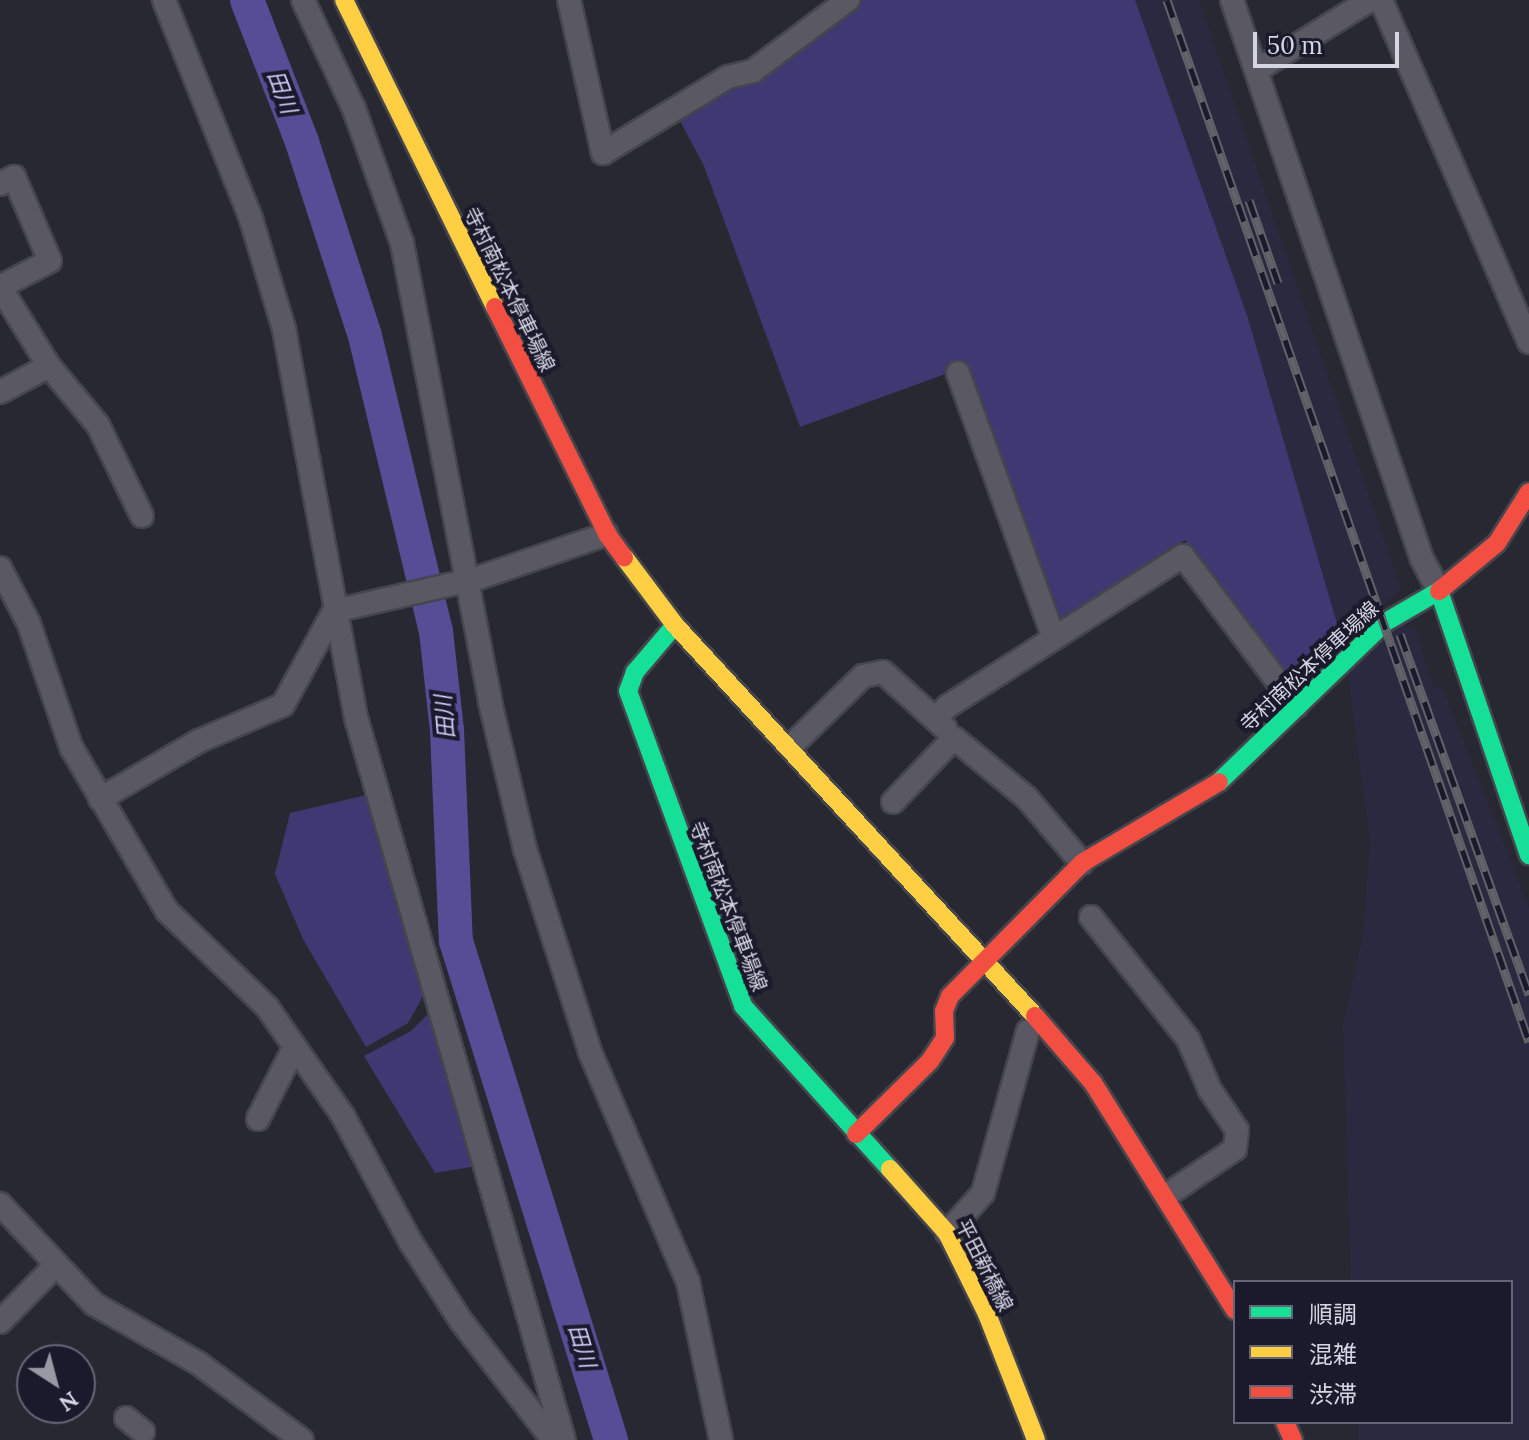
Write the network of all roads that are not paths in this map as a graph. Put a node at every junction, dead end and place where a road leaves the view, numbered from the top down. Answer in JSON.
{"nodes":[{"id":1,"x":164,"y":0,"type":"edge"},
{"id":2,"x":303,"y":0,"type":"edge"},
{"id":3,"x":321,"y":0,"type":"edge"},
{"id":4,"x":344,"y":0,"type":"edge"},
{"id":5,"x":569,"y":0,"type":"edge"},
{"id":6,"x":1232,"y":0,"type":"edge"},
{"id":7,"x":1370,"y":0,"type":"edge"},
{"id":8,"x":1381,"y":0,"type":"edge"},
{"id":9,"x":837,"y":4,"type":"edge"},
{"id":10,"x":1257,"y":70,"type":"junction"},
{"id":11,"x":407,"y":131,"type":"junction"},
{"id":12,"x":0,"y":184,"type":"edge"},
{"id":13,"x":0,"y":287,"type":"edge"},
{"id":14,"x":1529,"y":342,"type":"edge"},
{"id":15,"x":49,"y":366,"type":"junction"},
{"id":16,"x":958,"y":373,"type":"dead end"},
{"id":17,"x":0,"y":392,"type":"edge"},
{"id":18,"x":1529,"y":492,"type":"edge"},
{"id":19,"x":142,"y":516,"type":"dead end"},
{"id":20,"x":607,"y":534,"type":"junction"},
{"id":21,"x":0,"y":568,"type":"edge"},
{"id":22,"x":463,"y":580,"type":"junction"},
{"id":23,"x":1439,"y":591,"type":"junction"},
{"id":24,"x":337,"y":610,"type":"junction"},
{"id":25,"x":675,"y":625,"type":"junction"},
{"id":26,"x":1054,"y":638,"type":"junction"},
{"id":27,"x":1296,"y":706,"type":"junction"},
{"id":28,"x":935,"y":719,"type":"junction"},
{"id":29,"x":954,"y":738,"type":"junction"},
{"id":30,"x":790,"y":747,"type":"junction"},
{"id":31,"x":100,"y":799,"type":"junction"},
{"id":32,"x":893,"y":802,"type":"dead end"},
{"id":33,"x":1529,"y":855,"type":"edge"},
{"id":34,"x":1082,"y":863,"type":"junction"},
{"id":35,"x":1091,"y":917,"type":"dead end"},
{"id":36,"x":987,"y":960,"type":"junction"},
{"id":37,"x":1028,"y":1031,"type":"dead end"},
{"id":38,"x":294,"y":1048,"type":"junction"},
{"id":39,"x":258,"y":1119,"type":"dead end"},
{"id":40,"x":856,"y":1134,"type":"junction"},
{"id":41,"x":1167,"y":1195,"type":"junction"},
{"id":42,"x":0,"y":1204,"type":"edge"},
{"id":43,"x":947,"y":1233,"type":"junction"},
{"id":44,"x":57,"y":1264,"type":"junction"},
{"id":45,"x":1233,"y":1307,"type":"edge"},
{"id":46,"x":0,"y":1322,"type":"edge"},
{"id":47,"x":302,"y":1440,"type":"edge"},
{"id":48,"x":553,"y":1440,"type":"edge"},
{"id":49,"x":564,"y":1440,"type":"edge"},
{"id":50,"x":721,"y":1440,"type":"edge"},
{"id":51,"x":1036,"y":1440,"type":"edge"}],
"edges":[{"from":1,"to":24,"type":"street"},
{"from":2,"to":22,"type":"street"},
{"from":3,"to":11,"type":"main road"},
{"from":4,"to":11,"type":"main road"},
{"from":5,"to":9,"type":"street"},
{"from":6,"to":10,"type":"street"},
{"from":7,"to":10,"type":"street"},
{"from":8,"to":14,"type":"street"},
{"from":10,"to":23,"type":"street"},
{"from":11,"to":20,"type":"main road","name":"寺村南松本停車場線"},
{"from":12,"to":13,"type":"street"},
{"from":13,"to":15,"type":"street"},
{"from":15,"to":17,"type":"street"},
{"from":15,"to":19,"type":"street"},
{"from":16,"to":26,"type":"street"},
{"from":18,"to":23,"type":"main road","name":"寺村南松本停車場線"},
{"from":20,"to":22,"type":"street"},
{"from":20,"to":25,"type":"main road","name":"寺村南松本停車場線"},
{"from":21,"to":31,"type":"street"},
{"from":22,"to":24,"type":"street"},
{"from":22,"to":50,"type":"street"},
{"from":23,"to":27,"type":"main road","name":"寺村南松本停車場線"},
{"from":23,"to":33,"type":"main road"},
{"from":24,"to":31,"type":"street"},
{"from":24,"to":49,"type":"street"},
{"from":25,"to":30,"type":"main road"},
{"from":25,"to":40,"type":"main road","name":"寺村南松本停車場線"},
{"from":26,"to":27,"type":"street"},
{"from":26,"to":28,"type":"street"},
{"from":27,"to":34,"type":"main road","name":"寺村南松本停車場線"},
{"from":28,"to":29,"type":"street"},
{"from":28,"to":30,"type":"street"},
{"from":29,"to":32,"type":"street"},
{"from":29,"to":34,"type":"street"},
{"from":30,"to":36,"type":"main road"},
{"from":31,"to":38,"type":"street"},
{"from":34,"to":36,"type":"main road","name":"寺村南松本停車場線"},
{"from":35,"to":41,"type":"street"},
{"from":36,"to":40,"type":"main road","name":"寺村南松本停車場線"},
{"from":36,"to":41,"type":"main road"},
{"from":37,"to":43,"type":"street"},
{"from":38,"to":39,"type":"street"},
{"from":38,"to":48,"type":"street"},
{"from":40,"to":43,"type":"main road","name":"平田新橋線"},
{"from":41,"to":45,"type":"main road"},
{"from":42,"to":44,"type":"street"},
{"from":43,"to":51,"type":"main road","name":"平田新橋線"},
{"from":44,"to":46,"type":"street"},
{"from":44,"to":47,"type":"street"}]}
